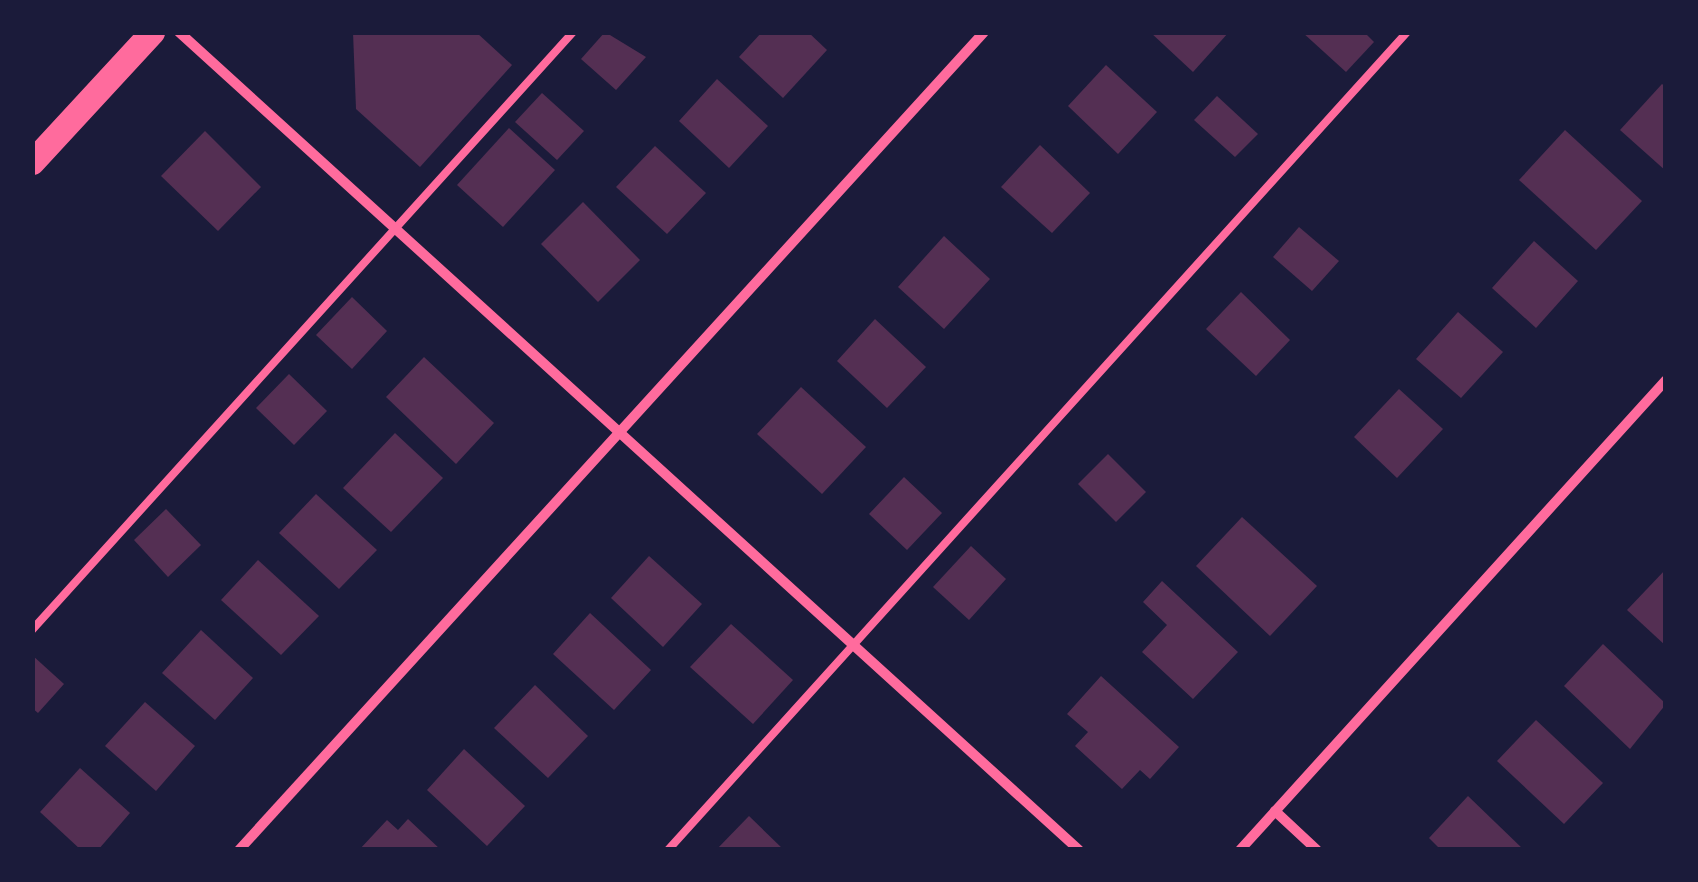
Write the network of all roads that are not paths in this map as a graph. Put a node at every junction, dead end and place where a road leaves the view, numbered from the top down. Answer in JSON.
{"nodes":[{"id":1,"x":152,"y":32,"type":"edge"},
{"id":2,"x":179,"y":32,"type":"edge"},
{"id":3,"x":574,"y":32,"type":"edge"},
{"id":4,"x":984,"y":32,"type":"edge"},
{"id":5,"x":1407,"y":32,"type":"edge"},
{"id":6,"x":32,"y":162,"type":"edge"},
{"id":7,"x":398,"y":225,"type":"junction"},
{"id":8,"x":1666,"y":380,"type":"edge"},
{"id":9,"x":622,"y":431,"type":"junction"},
{"id":10,"x":32,"y":630,"type":"edge"},
{"id":11,"x":851,"y":641,"type":"junction"},
{"id":12,"x":1275,"y":811,"type":"junction"},
{"id":13,"x":240,"y":850,"type":"edge"},
{"id":14,"x":668,"y":850,"type":"edge"},
{"id":15,"x":1080,"y":850,"type":"edge"},
{"id":16,"x":1240,"y":850,"type":"edge"},
{"id":17,"x":1317,"y":850,"type":"edge"}],
"edges":[{"from":1,"to":6,"type":"main road"},
{"from":2,"to":7,"type":"street"},
{"from":3,"to":7,"type":"lane"},
{"from":4,"to":9,"type":"street"},
{"from":5,"to":11,"type":"lane"},
{"from":7,"to":9,"type":"street"},
{"from":7,"to":10,"type":"lane"},
{"from":8,"to":12,"type":"street"},
{"from":9,"to":11,"type":"street"},
{"from":9,"to":13,"type":"street"},
{"from":11,"to":14,"type":"lane"},
{"from":11,"to":15,"type":"street"},
{"from":12,"to":16,"type":"street"},
{"from":12,"to":17,"type":"street"}]}
